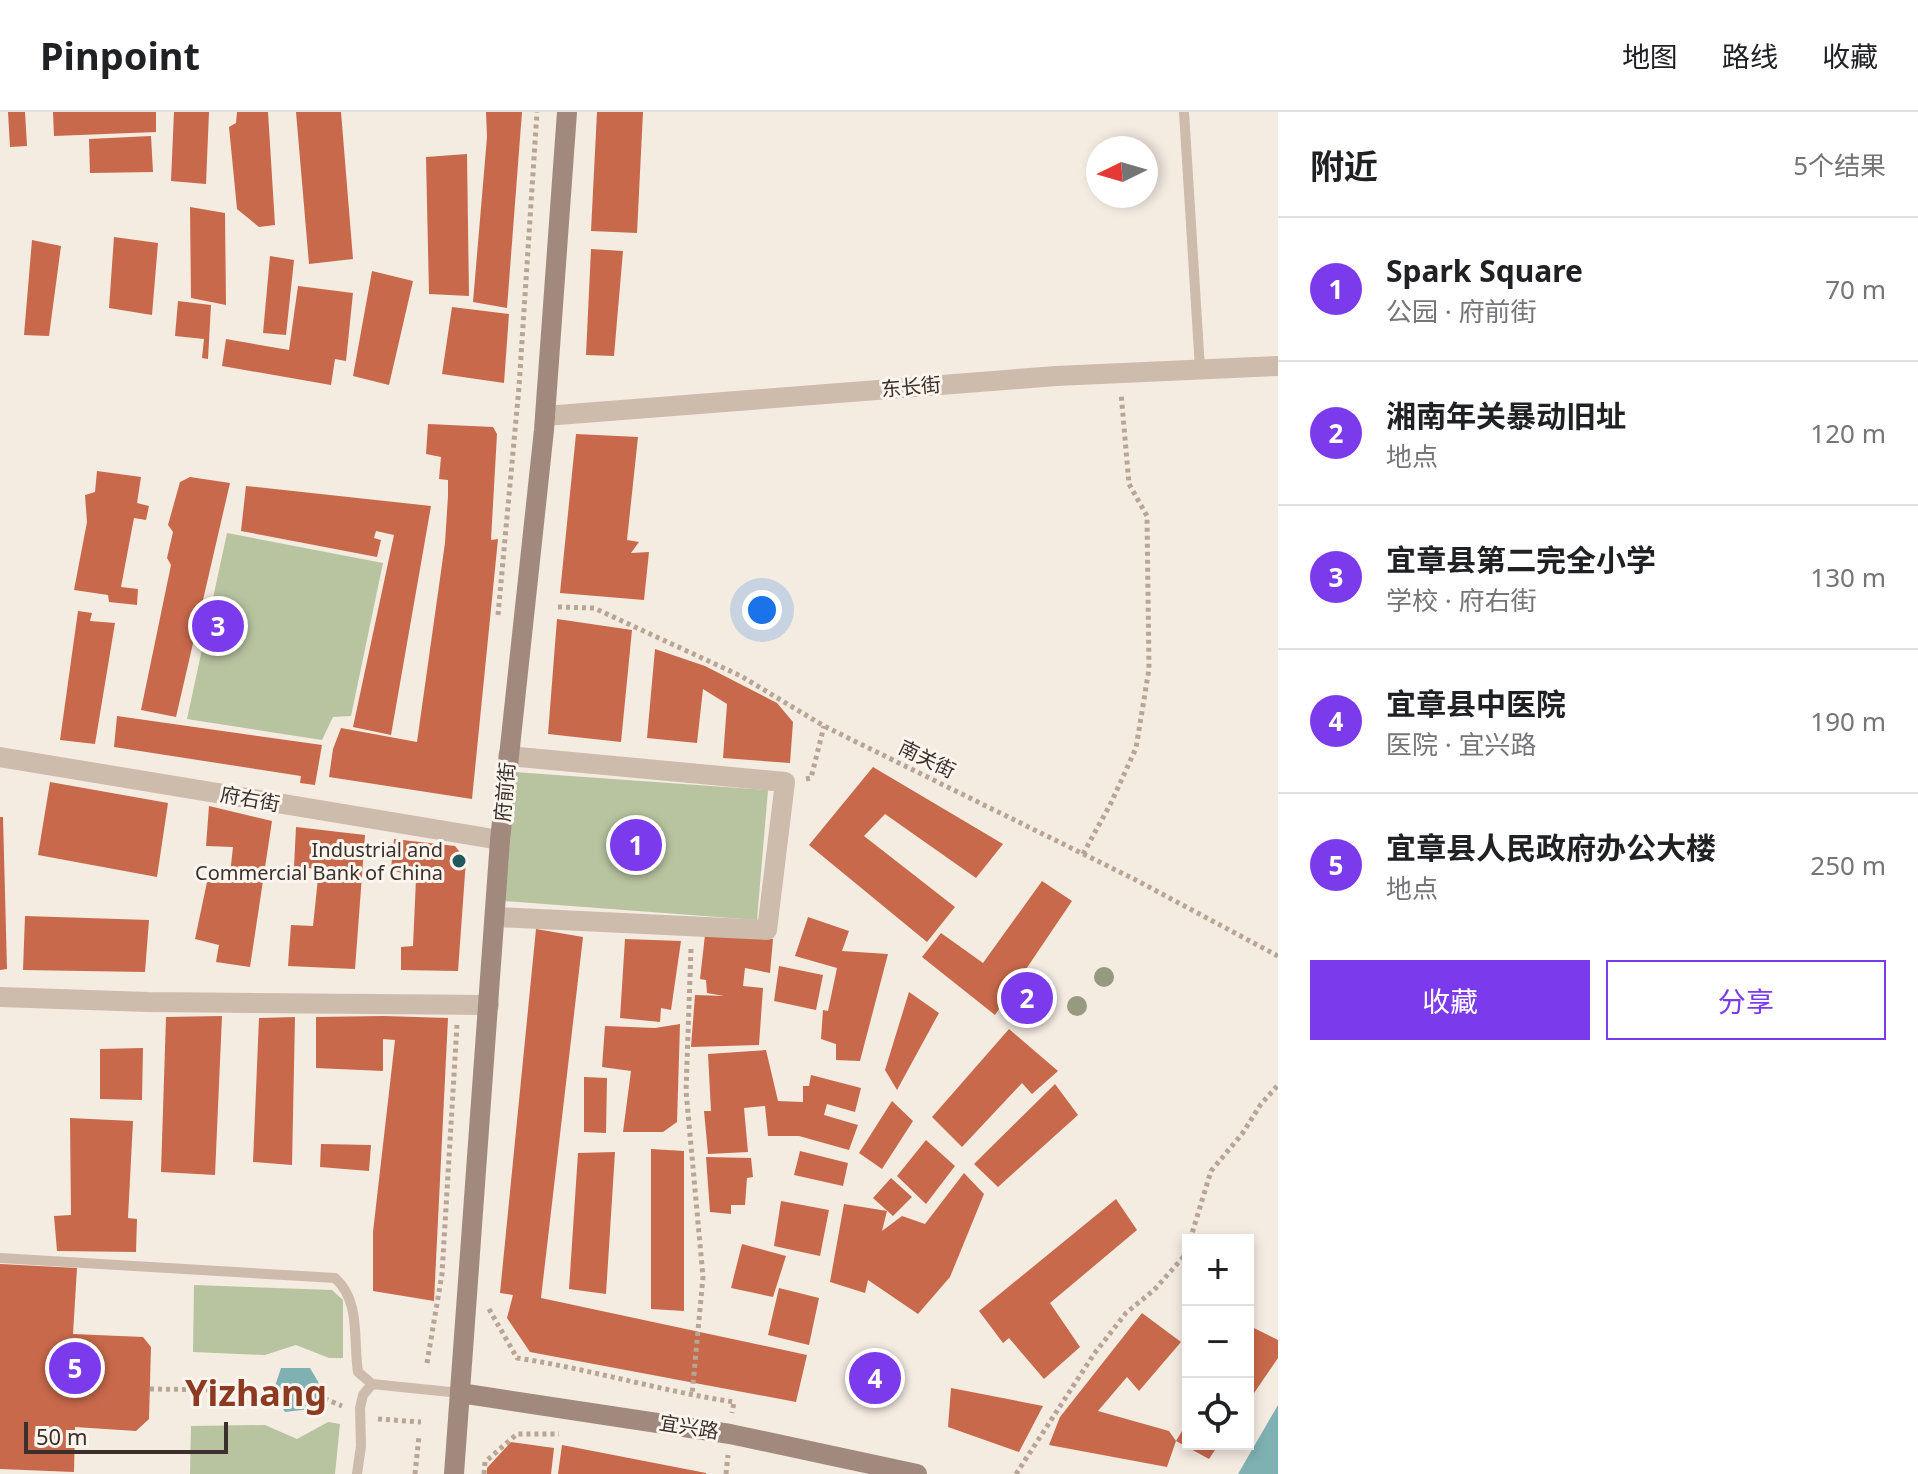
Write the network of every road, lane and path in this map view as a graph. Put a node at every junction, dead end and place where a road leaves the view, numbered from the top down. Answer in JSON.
{"nodes":[{"id":1,"x":537,"y":112,"type":"edge"},
{"id":2,"x":567,"y":112,"type":"edge"},
{"id":3,"x":1184,"y":112,"type":"edge"},
{"id":4,"x":1278,"y":366,"type":"edge"},
{"id":5,"x":1200,"y":369,"type":"junction"},
{"id":6,"x":1119,"y":373,"type":"junction"},
{"id":7,"x":545,"y":416,"type":"junction"},
{"id":8,"x":558,"y":607,"type":"dead end"},
{"id":9,"x":497,"y":627,"type":"dead end"},
{"id":10,"x":824,"y":726,"type":"junction"},
{"id":11,"x":508,"y":756,"type":"junction"},
{"id":12,"x":0,"y":757,"type":"edge"},
{"id":13,"x":785,"y":782,"type":"junction"},
{"id":14,"x":500,"y":840,"type":"junction"},
{"id":15,"x":1083,"y":854,"type":"junction"},
{"id":16,"x":496,"y":917,"type":"junction"},
{"id":17,"x":692,"y":928,"type":"junction"},
{"id":18,"x":1278,"y":956,"type":"edge"},
{"id":19,"x":0,"y":997,"type":"edge"},
{"id":20,"x":489,"y":1005,"type":"junction"},
{"id":21,"x":457,"y":1018,"type":"dead end"},
{"id":22,"x":1278,"y":1085,"type":"edge"},
{"id":23,"x":1192,"y":1234,"type":"edge"},
{"id":24,"x":0,"y":1258,"type":"edge"},
{"id":25,"x":1182,"y":1258,"type":"edge"},
{"id":26,"x":488,"y":1308,"type":"dead end"},
{"id":27,"x":427,"y":1363,"type":"dead end"},
{"id":28,"x":576,"y":1367,"type":"dead end"},
{"id":29,"x":372,"y":1384,"type":"junction"},
{"id":30,"x":150,"y":1389,"type":"dead end"},
{"id":31,"x":460,"y":1393,"type":"junction"},
{"id":32,"x":692,"y":1395,"type":"dead end"},
{"id":33,"x":360,"y":1413,"type":"junction"},
{"id":34,"x":421,"y":1422,"type":"dead end"},
{"id":35,"x":564,"y":1434,"type":"dead end"},
{"id":36,"x":419,"y":1436,"type":"dead end"},
{"id":37,"x":357,"y":1474,"type":"edge"},
{"id":38,"x":415,"y":1474,"type":"edge"},
{"id":39,"x":454,"y":1474,"type":"edge"},
{"id":40,"x":484,"y":1474,"type":"edge"},
{"id":41,"x":917,"y":1474,"type":"edge"},
{"id":42,"x":1016,"y":1474,"type":"edge"}],
"edges":[{"from":1,"to":9,"type":"path"},
{"from":2,"to":7,"type":"street","name":"府前街"},
{"from":3,"to":5,"type":"lane"},
{"from":4,"to":5,"type":"street","name":"东长街"},
{"from":5,"to":6,"type":"street","name":"东长街"},
{"from":6,"to":7,"type":"street","name":"东长街"},
{"from":6,"to":15,"type":"path"},
{"from":7,"to":11,"type":"street","name":"府前街"},
{"from":8,"to":10,"type":"path","name":"南关街"},
{"from":10,"to":13,"type":"path"},
{"from":10,"to":15,"type":"path","name":"南关街"},
{"from":11,"to":13,"type":"street"},
{"from":11,"to":14,"type":"street","name":"府前街"},
{"from":12,"to":14,"type":"street","name":"府右街"},
{"from":13,"to":17,"type":"street"},
{"from":14,"to":16,"type":"street","name":"府前街"},
{"from":15,"to":18,"type":"path","name":"南关街"},
{"from":16,"to":17,"type":"street"},
{"from":16,"to":20,"type":"street","name":"府前街"},
{"from":17,"to":32,"type":"path"},
{"from":19,"to":20,"type":"street"},
{"from":20,"to":31,"type":"street","name":"府前街"},
{"from":21,"to":27,"type":"path"},
{"from":22,"to":23,"type":"path"},
{"from":24,"to":29,"type":"lane"},
{"from":25,"to":42,"type":"path"},
{"from":26,"to":28,"type":"path"},
{"from":29,"to":31,"type":"lane"},
{"from":29,"to":33,"type":"lane"},
{"from":30,"to":33,"type":"path"},
{"from":31,"to":39,"type":"street","name":"府前街"},
{"from":31,"to":41,"type":"street","name":"宜兴路"},
{"from":33,"to":34,"type":"path"},
{"from":33,"to":37,"type":"lane"},
{"from":35,"to":40,"type":"path"},
{"from":36,"to":38,"type":"path"}]}
